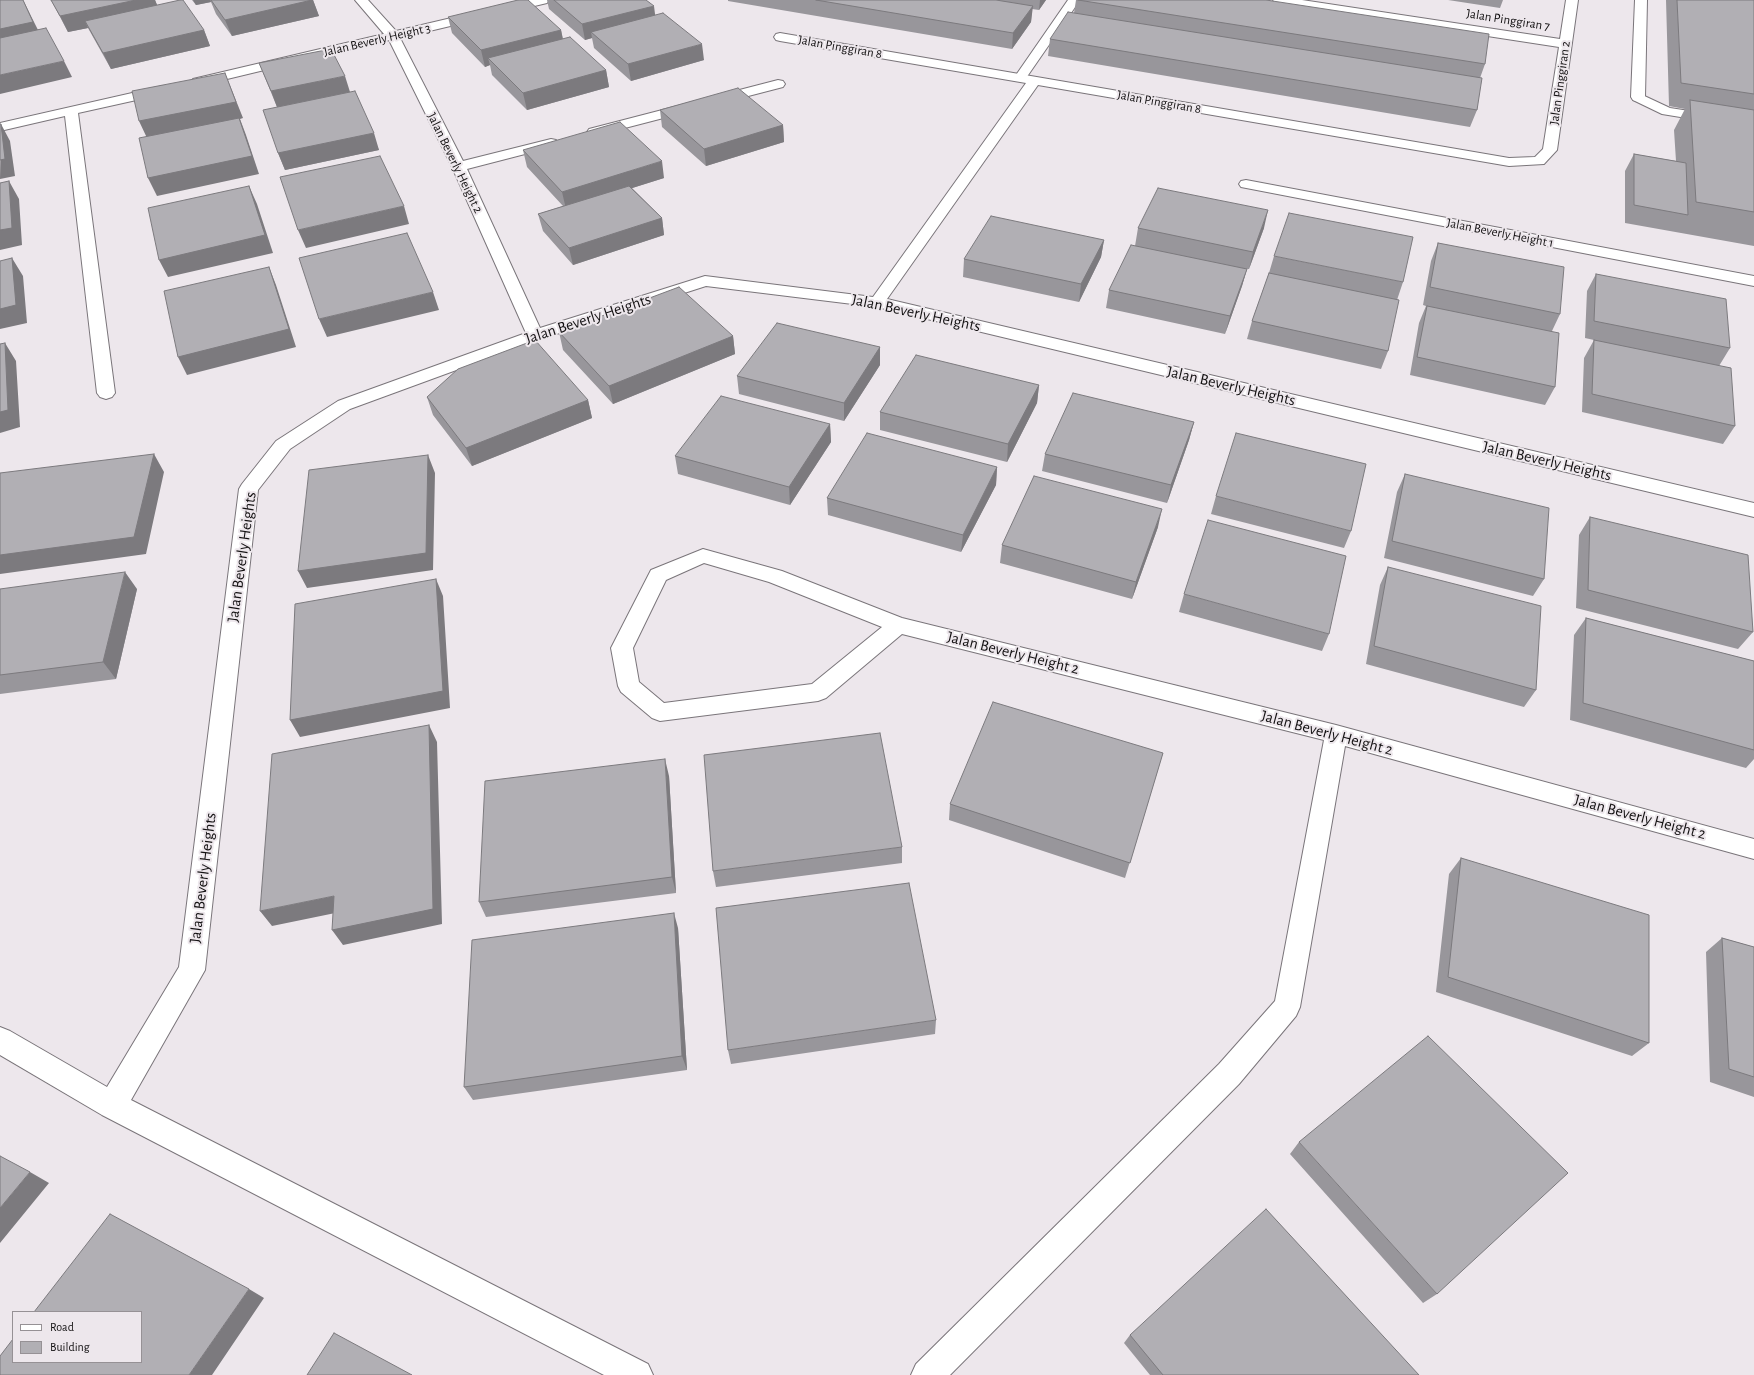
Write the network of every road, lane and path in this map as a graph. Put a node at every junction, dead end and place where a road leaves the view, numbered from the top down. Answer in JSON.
{"nodes":[{"id":1,"x":361,"y":0,"type":"edge"},
{"id":2,"x":543,"y":0,"type":"edge"},
{"id":3,"x":1074,"y":0,"type":"edge"},
{"id":4,"x":1279,"y":0,"type":"edge"},
{"id":5,"x":1572,"y":0,"type":"edge"},
{"id":6,"x":1640,"y":0,"type":"edge"},
{"id":7,"x":1298,"y":1,"type":"edge"},
{"id":8,"x":393,"y":36,"type":"junction"},
{"id":9,"x":780,"y":37,"type":"dead end"},
{"id":10,"x":1565,"y":44,"type":"junction"},
{"id":11,"x":1027,"y":80,"type":"junction"},
{"id":12,"x":778,"y":84,"type":"dead end"},
{"id":13,"x":1638,"y":97,"type":"joint"},
{"id":14,"x":71,"y":111,"type":"junction"},
{"id":15,"x":1754,"y":125,"type":"edge"},
{"id":16,"x":0,"y":127,"type":"edge"},
{"id":17,"x":580,"y":135,"type":"edge"},
{"id":18,"x":565,"y":139,"type":"edge"},
{"id":19,"x":1539,"y":161,"type":"joint"},
{"id":20,"x":459,"y":167,"type":"junction"},
{"id":21,"x":1246,"y":184,"type":"dead end"},
{"id":22,"x":1754,"y":281,"type":"edge"},
{"id":23,"x":876,"y":302,"type":"junction"},
{"id":24,"x":535,"y":335,"type":"junction"},
{"id":25,"x":106,"y":393,"type":"dead end"},
{"id":26,"x":1754,"y":510,"type":"edge"},
{"id":27,"x":898,"y":625,"type":"junction"},
{"id":28,"x":1336,"y":734,"type":"junction"},
{"id":29,"x":1754,"y":848,"type":"edge"},
{"id":30,"x":0,"y":1040,"type":"edge"},
{"id":31,"x":112,"y":1105,"type":"junction"},
{"id":32,"x":637,"y":1375,"type":"edge"},
{"id":33,"x":927,"y":1375,"type":"edge"}],
"edges":[{"from":1,"to":8,"type":"street","name":"Jalan Beverly Height 2"},
{"from":2,"to":8,"type":"street","name":"Jalan Beverly Height 3"},
{"from":3,"to":11,"type":"lane"},
{"from":4,"to":7,"type":"street","name":"Jalan Pinggiran 7"},
{"from":5,"to":10,"type":"street","name":"Jalan Pinggiran 2"},
{"from":6,"to":13,"type":"street"},
{"from":7,"to":10,"type":"street","name":"Jalan Pinggiran 7"},
{"from":8,"to":14,"type":"street","name":"Jalan Beverly Height 3"},
{"from":8,"to":20,"type":"street","name":"Jalan Beverly Height 2"},
{"from":9,"to":11,"type":"street","name":"Jalan Pinggiran 8"},
{"from":10,"to":19,"type":"street","name":"Jalan Pinggiran 2"},
{"from":11,"to":19,"type":"street","name":"Jalan Pinggiran 8"},
{"from":11,"to":23,"type":"street"},
{"from":12,"to":17,"type":"street"},
{"from":13,"to":15,"type":"lane"},
{"from":14,"to":16,"type":"street","name":"Jalan Beverly Height 3"},
{"from":14,"to":25,"type":"street"},
{"from":18,"to":20,"type":"street"},
{"from":20,"to":24,"type":"street","name":"Jalan Beverly Height 2"},
{"from":21,"to":22,"type":"street","name":"Jalan Beverly Height 1"},
{"from":23,"to":24,"type":"street","name":"Jalan Beverly Heights"},
{"from":23,"to":26,"type":"street","name":"Jalan Beverly Heights"},
{"from":24,"to":31,"type":"street","name":"Jalan Beverly Heights"},
{"from":27,"to":27,"type":"street","name":"Jalan Beverly Height 2"},
{"from":27,"to":28,"type":"street","name":"Jalan Beverly Height 2"},
{"from":28,"to":29,"type":"street","name":"Jalan Beverly Height 2"},
{"from":28,"to":33,"type":"street"},
{"from":30,"to":31,"type":"street"},
{"from":31,"to":32,"type":"street"}]}
